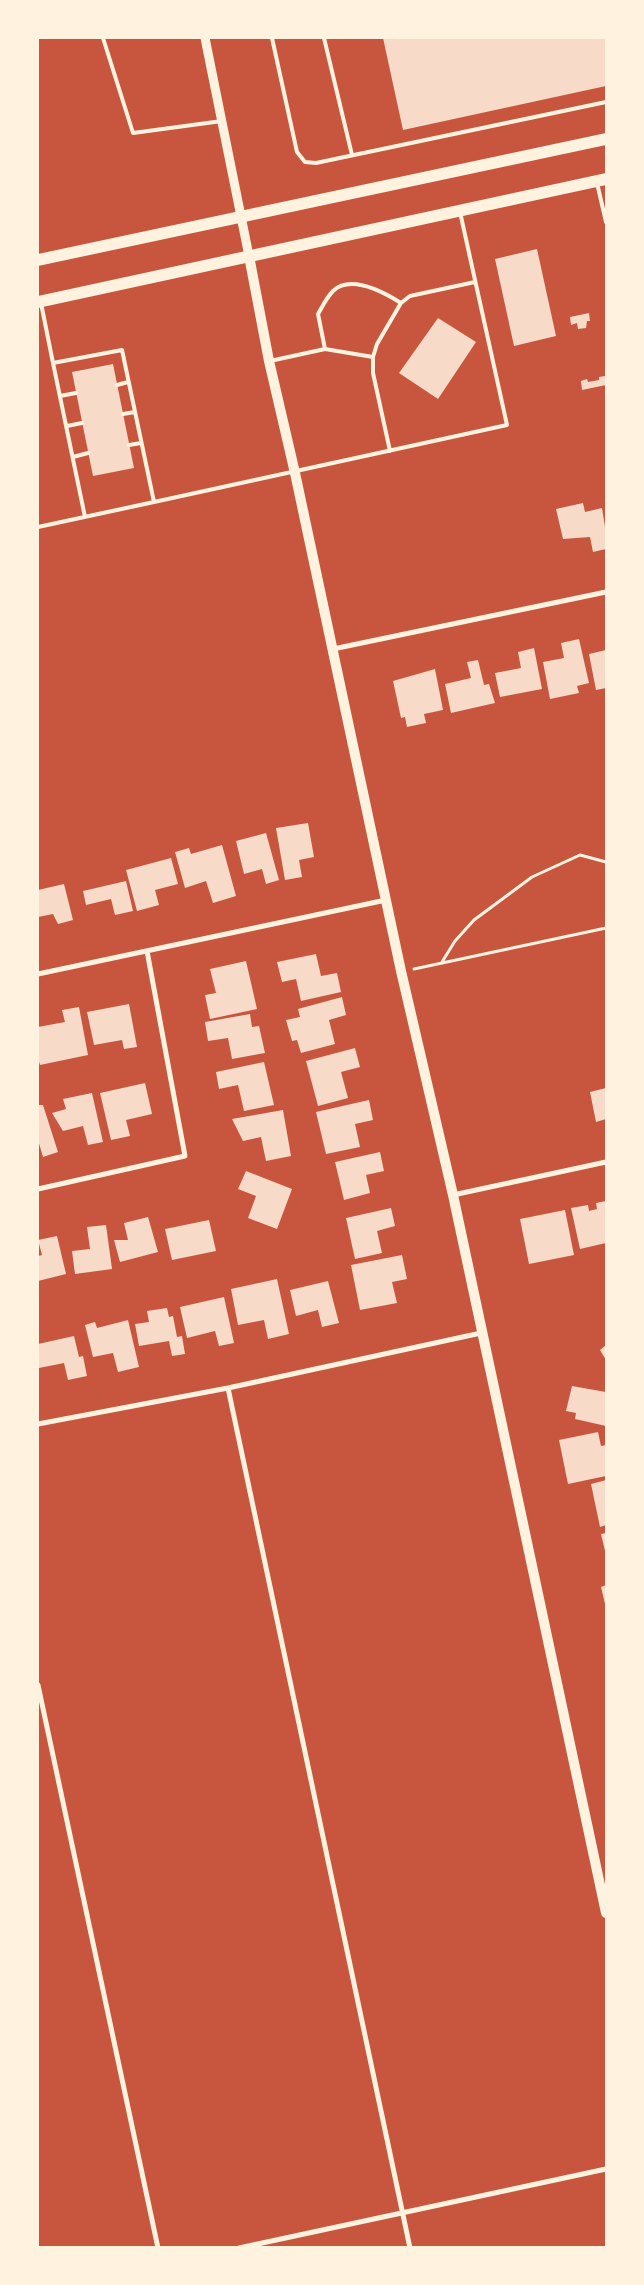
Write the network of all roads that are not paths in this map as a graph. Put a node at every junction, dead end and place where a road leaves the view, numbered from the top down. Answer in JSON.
{"nodes":[{"id":1,"x":103,"y":38,"type":"edge"},
{"id":2,"x":204,"y":38,"type":"edge"},
{"id":3,"x":272,"y":38,"type":"edge"},
{"id":4,"x":324,"y":38,"type":"edge"},
{"id":5,"x":606,"y":102,"type":"edge"},
{"id":6,"x":222,"y":121,"type":"junction"},
{"id":7,"x":606,"y":139,"type":"edge"},
{"id":8,"x":352,"y":155,"type":"junction"},
{"id":9,"x":602,"y":180,"type":"edge"},
{"id":10,"x":460,"y":210,"type":"junction"},
{"id":11,"x":242,"y":216,"type":"junction"},
{"id":12,"x":606,"y":222,"type":"edge"},
{"id":13,"x":249,"y":256,"type":"junction"},
{"id":14,"x":38,"y":260,"type":"edge"},
{"id":15,"x":475,"y":282,"type":"junction"},
{"id":16,"x":39,"y":302,"type":"edge"},
{"id":17,"x":401,"y":303,"type":"junction"},
{"id":18,"x":325,"y":349,"type":"junction"},
{"id":19,"x":373,"y":357,"type":"junction"},
{"id":20,"x":269,"y":361,"type":"junction"},
{"id":21,"x":53,"y":363,"type":"junction"},
{"id":22,"x":128,"y":382,"type":"junction"},
{"id":23,"x":117,"y":385,"type":"dead end"},
{"id":24,"x":76,"y":393,"type":"dead end"},
{"id":25,"x":60,"y":396,"type":"junction"},
{"id":26,"x":134,"y":412,"type":"junction"},
{"id":27,"x":123,"y":414,"type":"dead end"},
{"id":28,"x":82,"y":423,"type":"dead end"},
{"id":29,"x":67,"y":426,"type":"junction"},
{"id":30,"x":141,"y":443,"type":"junction"},
{"id":31,"x":129,"y":445,"type":"dead end"},
{"id":32,"x":390,"y":451,"type":"junction"},
{"id":33,"x":88,"y":453,"type":"dead end"},
{"id":34,"x":73,"y":456,"type":"junction"},
{"id":35,"x":295,"y":473,"type":"junction"},
{"id":36,"x":154,"y":502,"type":"junction"},
{"id":37,"x":85,"y":517,"type":"junction"},
{"id":38,"x":38,"y":527,"type":"edge"},
{"id":39,"x":606,"y":592,"type":"edge"},
{"id":40,"x":333,"y":649,"type":"junction"},
{"id":41,"x":386,"y":900,"type":"junction"},
{"id":42,"x":147,"y":951,"type":"junction"},
{"id":43,"x":38,"y":974,"type":"edge"},
{"id":44,"x":606,"y":1162,"type":"edge"},
{"id":45,"x":38,"y":1188,"type":"edge"},
{"id":46,"x":453,"y":1195,"type":"junction"},
{"id":47,"x":481,"y":1333,"type":"junction"},
{"id":48,"x":228,"y":1388,"type":"junction"},
{"id":49,"x":38,"y":1424,"type":"edge"},
{"id":50,"x":38,"y":1685,"type":"edge"},
{"id":51,"x":606,"y":1913,"type":"edge"},
{"id":52,"x":606,"y":2169,"type":"edge"},
{"id":53,"x":403,"y":2212,"type":"junction"},
{"id":54,"x":158,"y":2248,"type":"edge"},
{"id":55,"x":239,"y":2248,"type":"edge"},
{"id":56,"x":410,"y":2248,"type":"edge"}],
"edges":[{"from":1,"to":6,"type":"lane"},
{"from":2,"to":6,"type":"street"},
{"from":3,"to":8,"type":"lane"},
{"from":4,"to":8,"type":"lane"},
{"from":5,"to":8,"type":"lane"},
{"from":6,"to":11,"type":"street"},
{"from":7,"to":11,"type":"main road"},
{"from":9,"to":10,"type":"main road"},
{"from":9,"to":12,"type":"lane"},
{"from":10,"to":13,"type":"main road"},
{"from":10,"to":15,"type":"lane"},
{"from":11,"to":13,"type":"street"},
{"from":11,"to":14,"type":"main road"},
{"from":13,"to":16,"type":"main road"},
{"from":13,"to":20,"type":"main road"},
{"from":15,"to":17,"type":"lane"},
{"from":15,"to":32,"type":"lane"},
{"from":16,"to":21,"type":"lane"},
{"from":17,"to":18,"type":"lane"},
{"from":17,"to":19,"type":"lane"},
{"from":18,"to":19,"type":"lane"},
{"from":18,"to":20,"type":"lane"},
{"from":19,"to":32,"type":"lane"},
{"from":20,"to":35,"type":"main road"},
{"from":21,"to":22,"type":"lane"},
{"from":21,"to":25,"type":"lane"},
{"from":22,"to":23,"type":"lane"},
{"from":22,"to":26,"type":"lane"},
{"from":24,"to":25,"type":"lane"},
{"from":25,"to":29,"type":"lane"},
{"from":26,"to":27,"type":"lane"},
{"from":26,"to":30,"type":"lane"},
{"from":28,"to":29,"type":"lane"},
{"from":29,"to":34,"type":"lane"},
{"from":30,"to":31,"type":"lane"},
{"from":30,"to":36,"type":"lane"},
{"from":32,"to":35,"type":"lane"},
{"from":33,"to":34,"type":"lane"},
{"from":34,"to":37,"type":"lane"},
{"from":35,"to":36,"type":"lane"},
{"from":35,"to":40,"type":"main road"},
{"from":36,"to":37,"type":"lane"},
{"from":37,"to":38,"type":"lane"},
{"from":39,"to":40,"type":"street"},
{"from":40,"to":41,"type":"main road"},
{"from":41,"to":42,"type":"street"},
{"from":41,"to":46,"type":"main road"},
{"from":42,"to":43,"type":"street"},
{"from":42,"to":45,"type":"street"},
{"from":44,"to":46,"type":"street"},
{"from":46,"to":47,"type":"main road"},
{"from":47,"to":48,"type":"street"},
{"from":47,"to":51,"type":"main road"},
{"from":48,"to":49,"type":"street"},
{"from":48,"to":53,"type":"street"},
{"from":50,"to":54,"type":"street"},
{"from":52,"to":53,"type":"street"},
{"from":53,"to":55,"type":"street"},
{"from":53,"to":56,"type":"street"}]}
